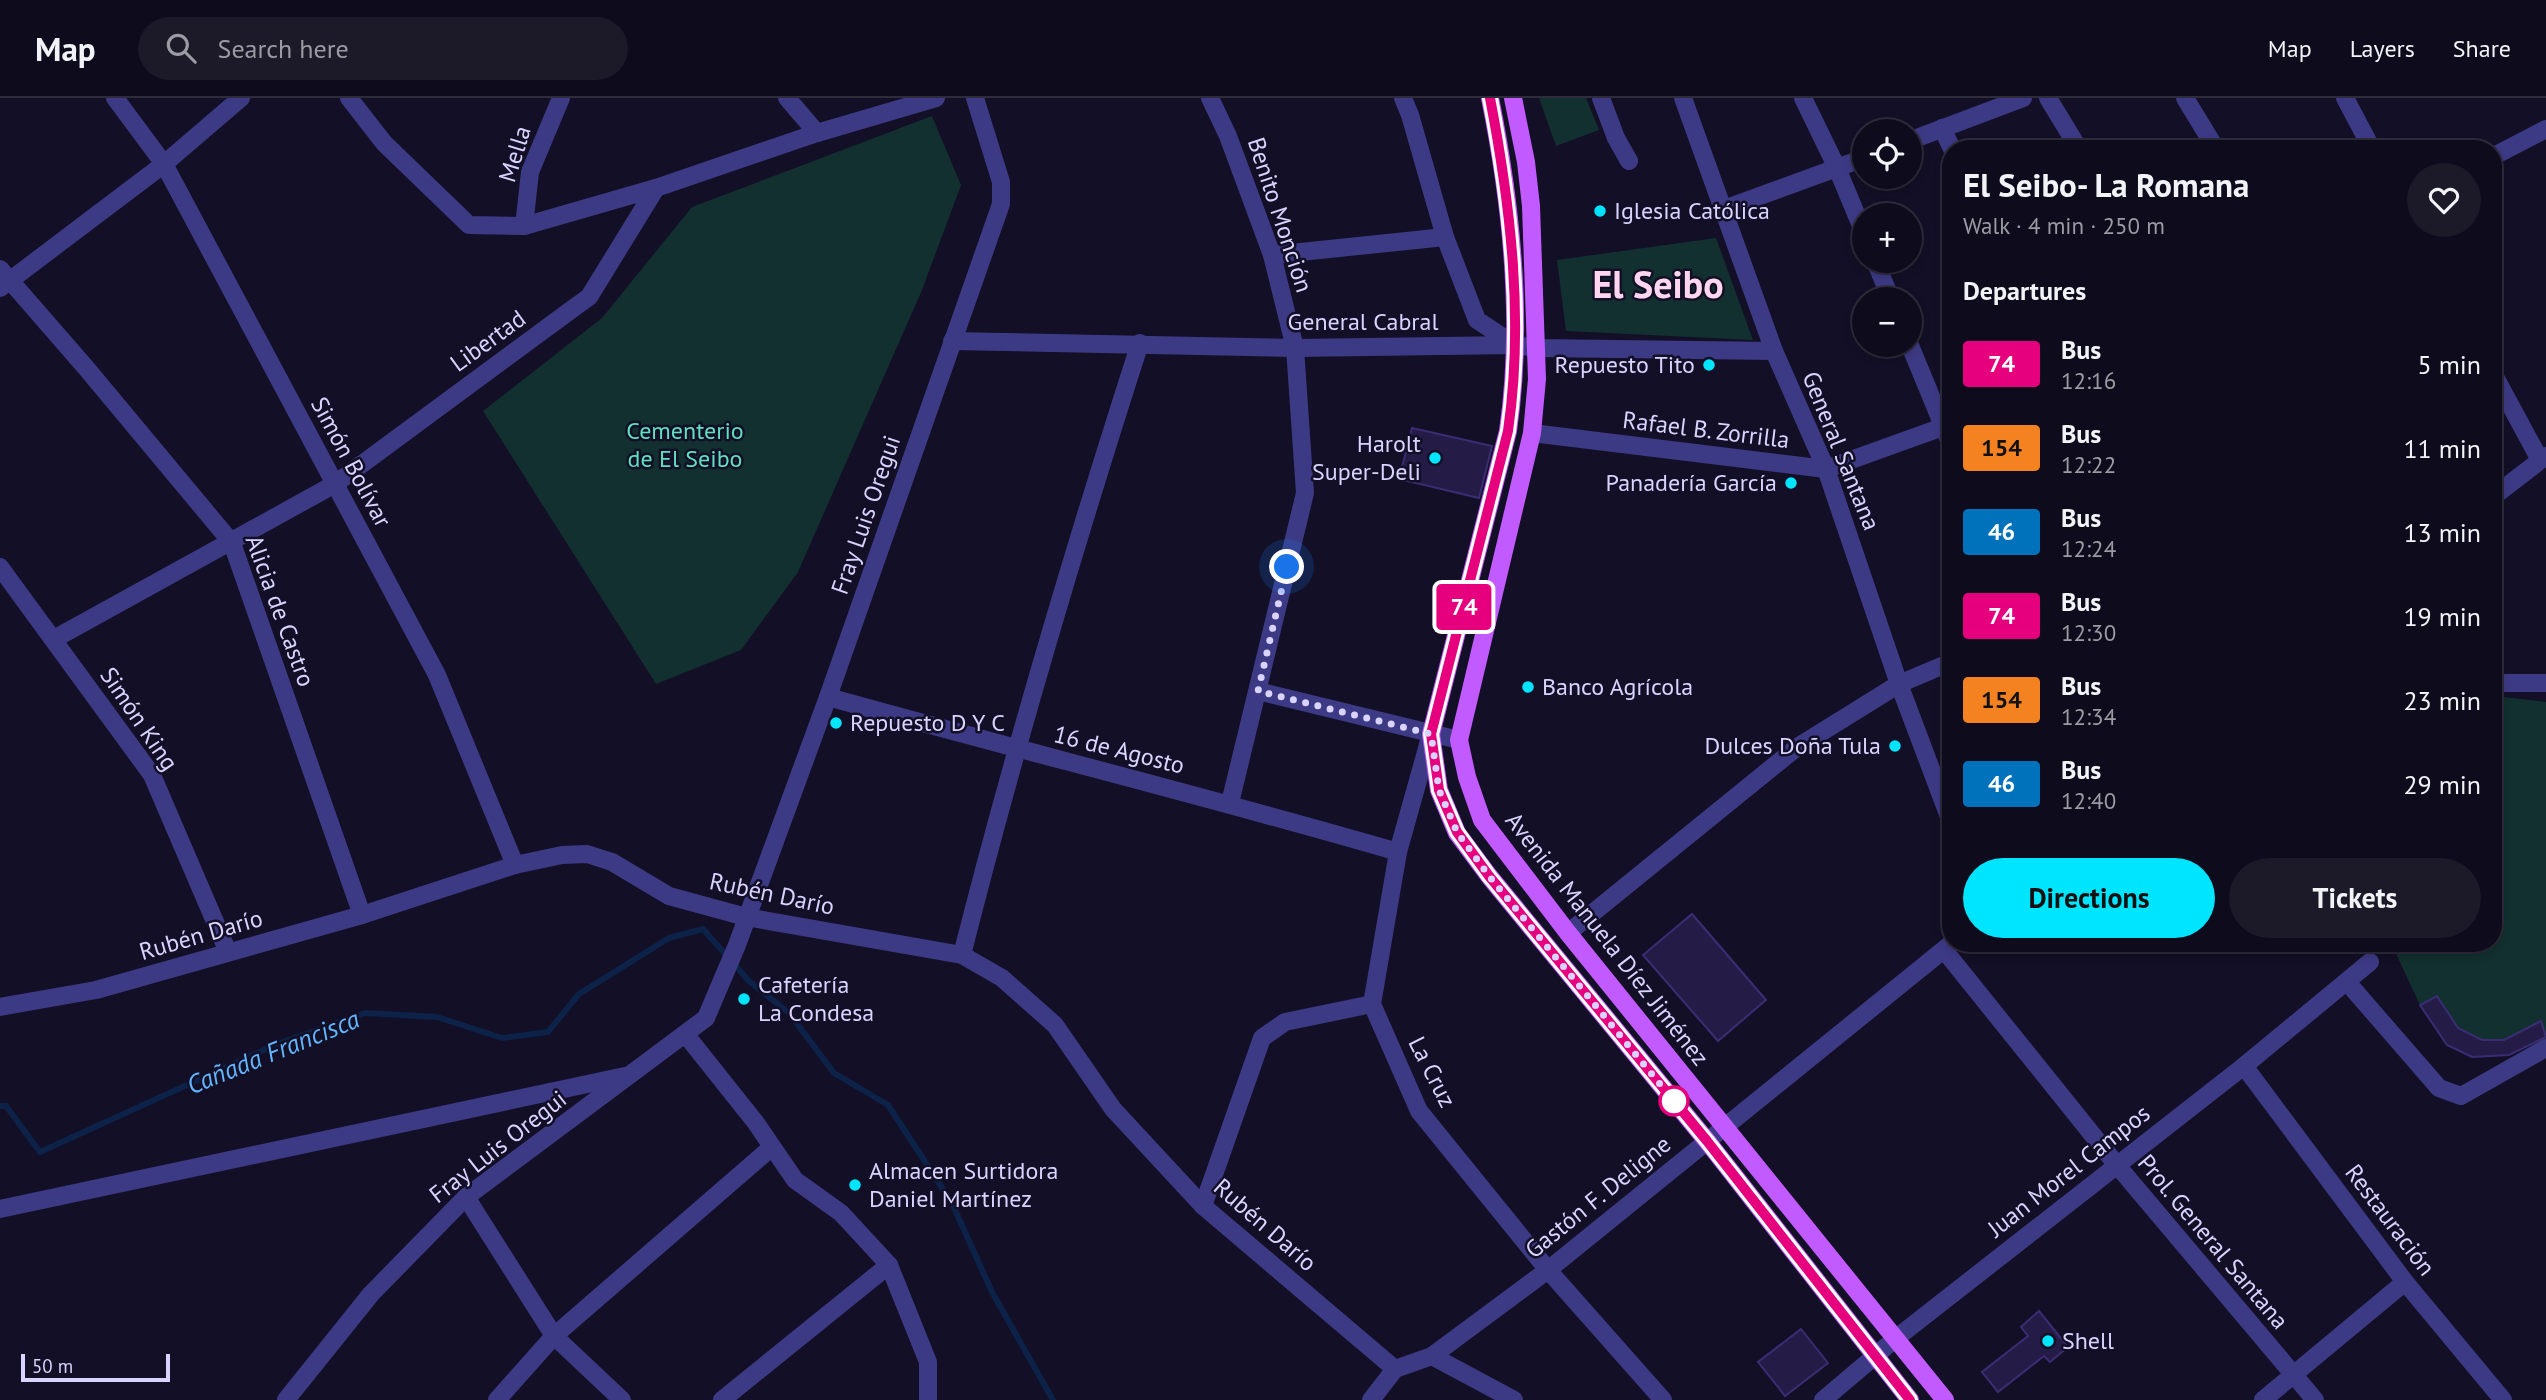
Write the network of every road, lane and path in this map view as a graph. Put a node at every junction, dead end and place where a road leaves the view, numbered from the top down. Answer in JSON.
{"nodes":[{"id":1,"x":115,"y":98,"type":"edge"},
{"id":2,"x":240,"y":98,"type":"edge"},
{"id":3,"x":349,"y":98,"type":"edge"},
{"id":4,"x":561,"y":98,"type":"edge"},
{"id":5,"x":787,"y":98,"type":"edge"},
{"id":6,"x":936,"y":98,"type":"edge"},
{"id":7,"x":975,"y":98,"type":"edge"},
{"id":8,"x":1210,"y":98,"type":"edge"},
{"id":9,"x":1403,"y":98,"type":"edge"},
{"id":10,"x":1490,"y":98,"type":"edge"},
{"id":11,"x":1513,"y":98,"type":"edge"},
{"id":12,"x":1601,"y":98,"type":"edge"},
{"id":13,"x":1683,"y":98,"type":"edge"},
{"id":14,"x":1803,"y":98,"type":"edge"},
{"id":15,"x":2023,"y":98,"type":"edge"},
{"id":16,"x":2048,"y":98,"type":"edge"},
{"id":17,"x":2185,"y":98,"type":"edge"},
{"id":18,"x":2344,"y":98,"type":"edge"},
{"id":19,"x":1942,"y":128,"type":"junction"},
{"id":20,"x":2546,"y":129,"type":"edge"},
{"id":21,"x":817,"y":133,"type":"junction"},
{"id":22,"x":1922,"y":136,"type":"edge"},
{"id":23,"x":1948,"y":140,"type":"edge"},
{"id":24,"x":2074,"y":140,"type":"edge"},
{"id":25,"x":2211,"y":140,"type":"edge"},
{"id":26,"x":2367,"y":140,"type":"edge"},
{"id":27,"x":2502,"y":152,"type":"edge"},
{"id":28,"x":1629,"y":161,"type":"dead end"},
{"id":29,"x":1852,"y":162,"type":"edge"},
{"id":30,"x":164,"y":164,"type":"junction"},
{"id":31,"x":1837,"y":168,"type":"junction"},
{"id":32,"x":656,"y":188,"type":"junction"},
{"id":33,"x":1852,"y":204,"type":"edge"},
{"id":34,"x":1724,"y":209,"type":"junction"},
{"id":35,"x":524,"y":226,"type":"junction"},
{"id":36,"x":1445,"y":237,"type":"junction"},
{"id":37,"x":1272,"y":255,"type":"junction"},
{"id":38,"x":3,"y":279,"type":"edge"},
{"id":39,"x":952,"y":341,"type":"junction"},
{"id":40,"x":1140,"y":343,"type":"junction"},
{"id":41,"x":1515,"y":345,"type":"junction"},
{"id":42,"x":1295,"y":348,"type":"junction"},
{"id":43,"x":1537,"y":348,"type":"junction"},
{"id":44,"x":1774,"y":351,"type":"junction"},
{"id":45,"x":1915,"y":357,"type":"edge"},
{"id":46,"x":2502,"y":389,"type":"edge"},
{"id":47,"x":1942,"y":414,"type":"edge"},
{"id":48,"x":1942,"y":427,"type":"edge"},
{"id":49,"x":1532,"y":433,"type":"junction"},
{"id":50,"x":2543,"y":458,"type":"edge"},
{"id":51,"x":1826,"y":469,"type":"junction"},
{"id":52,"x":335,"y":484,"type":"junction"},
{"id":53,"x":2502,"y":490,"type":"edge"},
{"id":54,"x":232,"y":543,"type":"junction"},
{"id":55,"x":0,"y":566,"type":"edge"},
{"id":56,"x":54,"y":639,"type":"junction"},
{"id":57,"x":1942,"y":666,"type":"edge"},
{"id":58,"x":2502,"y":683,"type":"edge"},
{"id":59,"x":2546,"y":683,"type":"edge"},
{"id":60,"x":1899,"y":684,"type":"junction"},
{"id":61,"x":1258,"y":691,"type":"junction"},
{"id":62,"x":828,"y":697,"type":"junction"},
{"id":63,"x":1431,"y":734,"type":"junction"},
{"id":64,"x":1459,"y":740,"type":"junction"},
{"id":65,"x":1016,"y":750,"type":"junction"},
{"id":66,"x":1942,"y":798,"type":"edge"},
{"id":67,"x":1230,"y":803,"type":"junction"},
{"id":68,"x":1398,"y":852,"type":"junction"},
{"id":69,"x":515,"y":865,"type":"junction"},
{"id":70,"x":362,"y":915,"type":"junction"},
{"id":71,"x":746,"y":917,"type":"junction"},
{"id":72,"x":1568,"y":933,"type":"junction"},
{"id":73,"x":228,"y":952,"type":"junction"},
{"id":74,"x":1942,"y":952,"type":"edge"},
{"id":75,"x":1952,"y":952,"type":"edge"},
{"id":76,"x":962,"y":955,"type":"junction"},
{"id":77,"x":2370,"y":962,"type":"dead end"},
{"id":78,"x":2347,"y":982,"type":"junction"},
{"id":79,"x":1372,"y":1004,"type":"junction"},
{"id":80,"x":0,"y":1007,"type":"edge"},
{"id":81,"x":686,"y":1035,"type":"junction"},
{"id":82,"x":2546,"y":1048,"type":"edge"},
{"id":83,"x":2245,"y":1066,"type":"junction"},
{"id":84,"x":632,"y":1074,"type":"junction"},
{"id":85,"x":1725,"y":1126,"type":"junction"},
{"id":86,"x":1707,"y":1141,"type":"junction"},
{"id":87,"x":772,"y":1147,"type":"junction"},
{"id":88,"x":2116,"y":1164,"type":"junction"},
{"id":89,"x":466,"y":1197,"type":"junction"},
{"id":90,"x":1203,"y":1206,"type":"junction"},
{"id":91,"x":0,"y":1209,"type":"edge"},
{"id":92,"x":889,"y":1265,"type":"junction"},
{"id":93,"x":1548,"y":1270,"type":"junction"},
{"id":94,"x":2405,"y":1282,"type":"junction"},
{"id":95,"x":554,"y":1336,"type":"junction"},
{"id":96,"x":1895,"y":1339,"type":"junction"},
{"id":97,"x":1432,"y":1356,"type":"junction"},
{"id":98,"x":1875,"y":1357,"type":"junction"},
{"id":99,"x":1395,"y":1369,"type":"junction"},
{"id":100,"x":2293,"y":1374,"type":"junction"},
{"id":101,"x":286,"y":1400,"type":"edge"},
{"id":102,"x":497,"y":1400,"type":"edge"},
{"id":103,"x":622,"y":1400,"type":"edge"},
{"id":104,"x":722,"y":1400,"type":"edge"},
{"id":105,"x":928,"y":1400,"type":"edge"},
{"id":106,"x":1371,"y":1400,"type":"edge"},
{"id":107,"x":1514,"y":1400,"type":"edge"},
{"id":108,"x":1663,"y":1400,"type":"edge"},
{"id":109,"x":1823,"y":1400,"type":"edge"},
{"id":110,"x":1910,"y":1400,"type":"edge"},
{"id":111,"x":1945,"y":1400,"type":"edge"},
{"id":112,"x":2263,"y":1400,"type":"edge"},
{"id":113,"x":2315,"y":1400,"type":"edge"},
{"id":114,"x":2503,"y":1400,"type":"edge"}],
"edges":[{"from":1,"to":30,"type":"street","name":"Simón Bolívar"},
{"from":2,"to":30,"type":"street"},
{"from":3,"to":35,"type":"street"},
{"from":4,"to":35,"type":"street","name":"Mella"},
{"from":5,"to":21,"type":"street"},
{"from":6,"to":21,"type":"street"},
{"from":7,"to":39,"type":"street","name":"Fray Luis Oregui"},
{"from":8,"to":37,"type":"street","name":"Benito Monción"},
{"from":9,"to":36,"type":"street"},
{"from":10,"to":41,"type":"main road","name":"Avenida Manuela Díez Jiménez"},
{"from":11,"to":43,"type":"main road","name":"Avenida Manuela Díez Jiménez"},
{"from":12,"to":28,"type":"street"},
{"from":13,"to":34,"type":"street","name":"General Santana"},
{"from":14,"to":31,"type":"street"},
{"from":15,"to":19,"type":"street"},
{"from":16,"to":24,"type":"street"},
{"from":17,"to":25,"type":"street"},
{"from":18,"to":26,"type":"street"},
{"from":19,"to":22,"type":"street"},
{"from":19,"to":23,"type":"street"},
{"from":20,"to":27,"type":"street"},
{"from":21,"to":32,"type":"street"},
{"from":29,"to":31,"type":"street"},
{"from":30,"to":38,"type":"street"},
{"from":30,"to":52,"type":"street","name":"Simón Bolívar"},
{"from":31,"to":33,"type":"street"},
{"from":31,"to":34,"type":"street"},
{"from":32,"to":35,"type":"street"},
{"from":32,"to":52,"type":"street","name":"Libertad"},
{"from":34,"to":44,"type":"street","name":"General Santana"},
{"from":36,"to":37,"type":"street"},
{"from":36,"to":41,"type":"street"},
{"from":37,"to":42,"type":"street","name":"Benito Monción"},
{"from":38,"to":54,"type":"street","name":"Alicia de Castro"},
{"from":39,"to":40,"type":"street","name":"General Cabral"},
{"from":39,"to":62,"type":"street","name":"Fray Luis Oregui"},
{"from":40,"to":42,"type":"street","name":"General Cabral"},
{"from":40,"to":65,"type":"street"},
{"from":41,"to":42,"type":"street","name":"General Cabral"},
{"from":41,"to":43,"type":"street","name":"General Cabral"},
{"from":41,"to":63,"type":"main road","name":"Avenida Manuela Díez Jiménez"},
{"from":42,"to":61,"type":"street","name":"Benito Monción"},
{"from":43,"to":44,"type":"street","name":"General Cabral"},
{"from":43,"to":49,"type":"main road","name":"Avenida Manuela Díez Jiménez"},
{"from":44,"to":51,"type":"street","name":"General Santana"},
{"from":45,"to":47,"type":"street"},
{"from":46,"to":50,"type":"street"},
{"from":48,"to":51,"type":"street","name":"Rafael B. Zorrilla"},
{"from":49,"to":51,"type":"street","name":"Rafael B. Zorrilla"},
{"from":49,"to":64,"type":"main road","name":"Avenida Manuela Díez Jiménez"},
{"from":50,"to":53,"type":"street"},
{"from":51,"to":60,"type":"street","name":"General Santana"},
{"from":52,"to":54,"type":"street","name":"Libertad"},
{"from":52,"to":69,"type":"street","name":"Simón Bolívar"},
{"from":54,"to":56,"type":"street","name":"Libertad"},
{"from":54,"to":70,"type":"street","name":"Alicia de Castro"},
{"from":55,"to":56,"type":"street","name":"Simón King"},
{"from":56,"to":73,"type":"street","name":"Simón King"},
{"from":57,"to":60,"type":"street"},
{"from":58,"to":59,"type":"street"},
{"from":60,"to":66,"type":"street","name":"General Santana"},
{"from":60,"to":72,"type":"street"},
{"from":61,"to":63,"type":"street"},
{"from":61,"to":67,"type":"street","name":"Benito Monción"},
{"from":62,"to":65,"type":"street","name":"16 de Agosto"},
{"from":62,"to":71,"type":"street","name":"Fray Luis Oregui"},
{"from":63,"to":64,"type":"street"},
{"from":63,"to":68,"type":"street"},
{"from":63,"to":86,"type":"main road","name":"Avenida Manuela Díez Jiménez"},
{"from":64,"to":72,"type":"main road","name":"Avenida Manuela Díez Jiménez"},
{"from":65,"to":67,"type":"street","name":"16 de Agosto"},
{"from":65,"to":76,"type":"street"},
{"from":67,"to":68,"type":"street","name":"16 de Agosto"},
{"from":68,"to":79,"type":"street"},
{"from":69,"to":70,"type":"street","name":"Rubén Darío"},
{"from":69,"to":71,"type":"street","name":"Rubén Darío"},
{"from":70,"to":73,"type":"street","name":"Rubén Darío"},
{"from":71,"to":76,"type":"street","name":"Rubén Darío"},
{"from":71,"to":81,"type":"street","name":"Fray Luis Oregui"},
{"from":72,"to":85,"type":"main road","name":"Avenida Manuela Díez Jiménez"},
{"from":73,"to":80,"type":"street","name":"Rubén Darío"},
{"from":74,"to":85,"type":"street","name":"Gastón F. Deligne"},
{"from":75,"to":88,"type":"street","name":"Prol. General Santana"},
{"from":76,"to":90,"type":"street","name":"Rubén Darío"},
{"from":77,"to":78,"type":"street","name":"Juan Morel Campos"},
{"from":78,"to":82,"type":"street"},
{"from":78,"to":83,"type":"street","name":"Juan Morel Campos"},
{"from":79,"to":90,"type":"street"},
{"from":79,"to":93,"type":"street","name":"La Cruz"},
{"from":81,"to":84,"type":"street","name":"Fray Luis Oregui"},
{"from":81,"to":87,"type":"street"},
{"from":83,"to":88,"type":"street","name":"Juan Morel Campos"},
{"from":83,"to":94,"type":"street","name":"Restauración"},
{"from":84,"to":89,"type":"street","name":"Fray Luis Oregui"},
{"from":84,"to":91,"type":"street"},
{"from":85,"to":86,"type":"street","name":"Gastón F. Deligne"},
{"from":85,"to":96,"type":"main road","name":"Avenida Manuela Díez Jiménez"},
{"from":86,"to":93,"type":"street","name":"Gastón F. Deligne"},
{"from":86,"to":98,"type":"main road","name":"Avenida Manuela Díez Jiménez"},
{"from":87,"to":92,"type":"street"},
{"from":87,"to":95,"type":"street"},
{"from":88,"to":96,"type":"street","name":"Juan Morel Campos"},
{"from":88,"to":100,"type":"street","name":"Prol. General Santana"},
{"from":89,"to":95,"type":"street"},
{"from":89,"to":101,"type":"street","name":"Fray Luis Oregui"},
{"from":90,"to":99,"type":"street","name":"Rubén Darío"},
{"from":92,"to":104,"type":"street"},
{"from":92,"to":105,"type":"street"},
{"from":93,"to":97,"type":"street","name":"Gastón F. Deligne"},
{"from":93,"to":108,"type":"street","name":"La Cruz"},
{"from":94,"to":100,"type":"street"},
{"from":94,"to":114,"type":"street","name":"Restauración"},
{"from":95,"to":102,"type":"street"},
{"from":95,"to":103,"type":"street"},
{"from":96,"to":98,"type":"street","name":"Juan Morel Campos"},
{"from":96,"to":111,"type":"main road","name":"Avenida Manuela Díez Jiménez"},
{"from":97,"to":99,"type":"street","name":"Gastón F. Deligne"},
{"from":97,"to":107,"type":"street"},
{"from":98,"to":109,"type":"street","name":"Juan Morel Campos"},
{"from":98,"to":110,"type":"main road","name":"Avenida Manuela Díez Jiménez"},
{"from":99,"to":106,"type":"street"},
{"from":100,"to":112,"type":"street"},
{"from":100,"to":113,"type":"street","name":"Prol. General Santana"}]}
